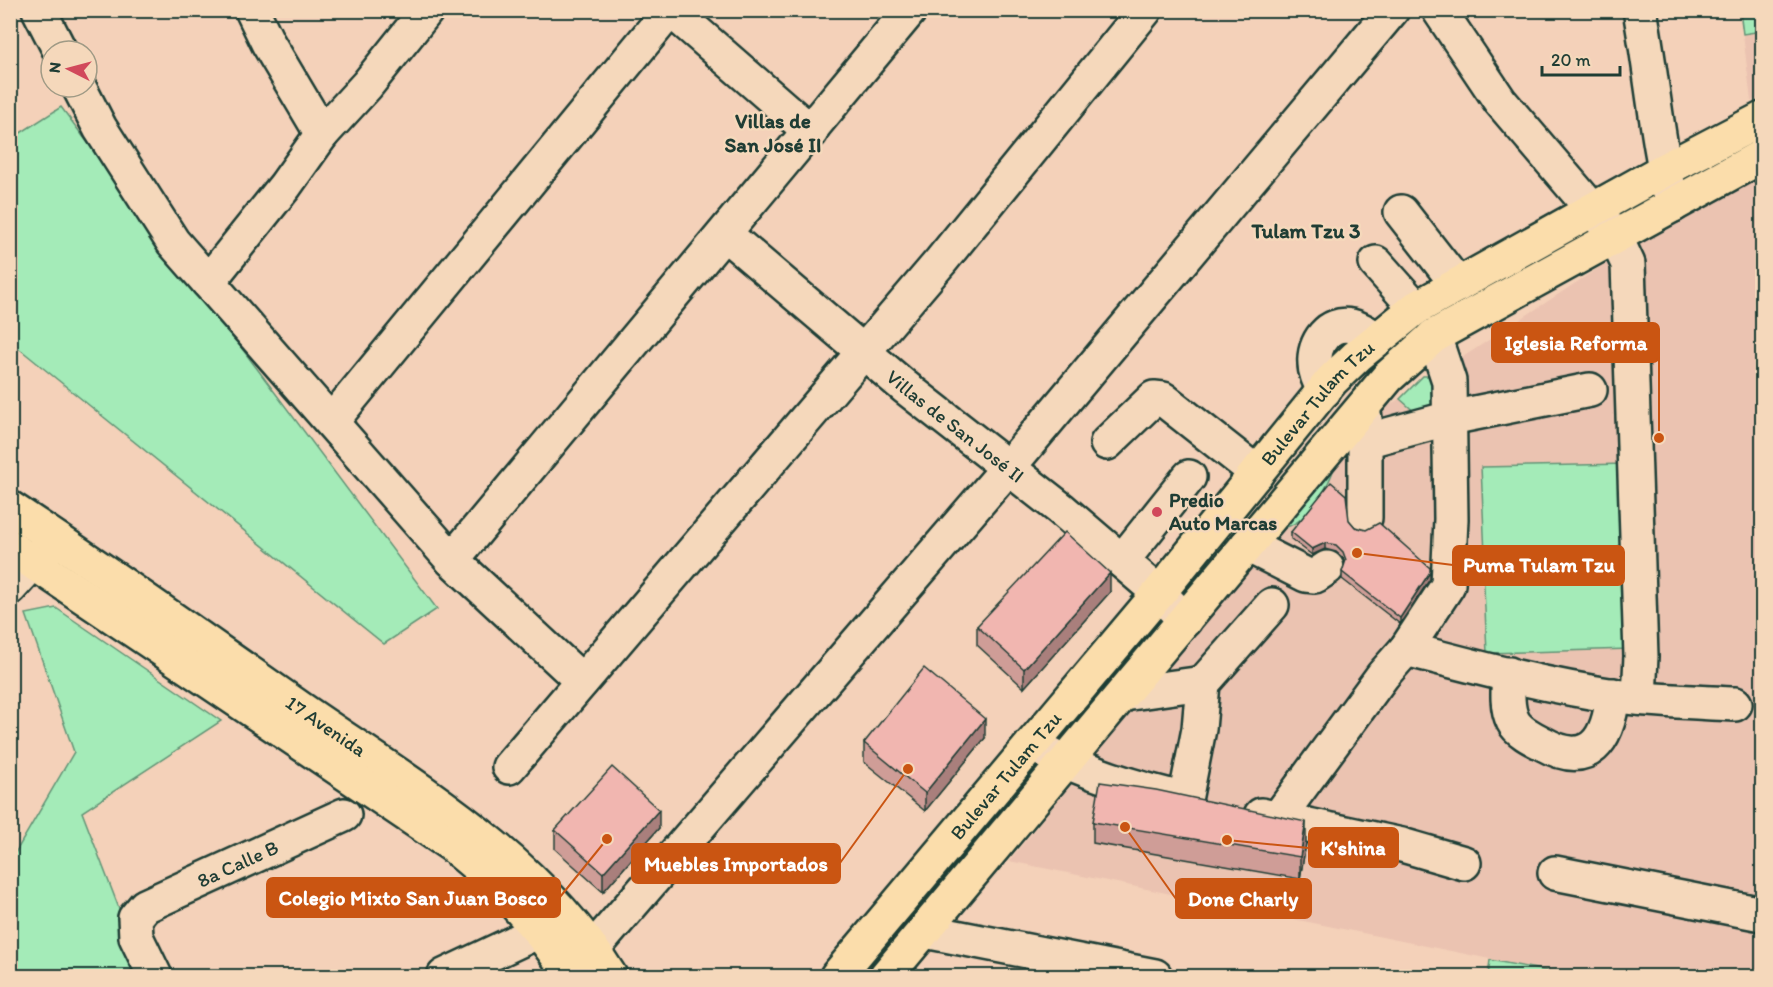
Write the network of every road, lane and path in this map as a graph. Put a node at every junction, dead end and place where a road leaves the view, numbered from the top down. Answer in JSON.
{"nodes":[{"id":1,"x":39,"y":10,"type":"edge"},
{"id":2,"x":252,"y":10,"type":"edge"},
{"id":3,"x":427,"y":10,"type":"edge"},
{"id":4,"x":670,"y":10,"type":"edge"},
{"id":5,"x":910,"y":10,"type":"edge"},
{"id":6,"x":1145,"y":10,"type":"edge"},
{"id":7,"x":1392,"y":10,"type":"edge"},
{"id":8,"x":1439,"y":10,"type":"edge"},
{"id":9,"x":1640,"y":10,"type":"edge"},
{"id":10,"x":54,"y":39,"type":"edge"},
{"id":11,"x":84,"y":99,"type":"edge"},
{"id":12,"x":1762,"y":118,"type":"edge"},
{"id":13,"x":811,"y":132,"type":"junction"},
{"id":14,"x":322,"y":134,"type":"junction"},
{"id":15,"x":1762,"y":156,"type":"edge"},
{"id":16,"x":1664,"y":170,"type":"junction"},
{"id":17,"x":1673,"y":205,"type":"junction"},
{"id":18,"x":1591,"y":211,"type":"junction"},
{"id":19,"x":1401,"y":212,"type":"dead end"},
{"id":20,"x":725,"y":234,"type":"junction"},
{"id":21,"x":1615,"y":236,"type":"junction"},
{"id":22,"x":1376,"y":263,"type":"dead end"},
{"id":23,"x":208,"y":282,"type":"junction"},
{"id":24,"x":1458,"y":285,"type":"junction"},
{"id":25,"x":1416,"y":308,"type":"junction"},
{"id":26,"x":1434,"y":336,"type":"junction"},
{"id":27,"x":863,"y":352,"type":"junction"},
{"id":28,"x":1590,"y":390,"type":"dead end"},
{"id":29,"x":1364,"y":405,"type":"junction"},
{"id":30,"x":1449,"y":418,"type":"junction"},
{"id":31,"x":332,"y":421,"type":"junction"},
{"id":32,"x":1365,"y":441,"type":"junction"},
{"id":33,"x":1107,"y":442,"type":"dead end"},
{"id":34,"x":1007,"y":469,"type":"junction"},
{"id":35,"x":1257,"y":473,"type":"junction"},
{"id":36,"x":1189,"y":477,"type":"dead end"},
{"id":37,"x":10,"y":508,"type":"edge"},
{"id":38,"x":1221,"y":517,"type":"junction"},
{"id":39,"x":1365,"y":518,"type":"dead end"},
{"id":40,"x":56,"y":538,"type":"junction"},
{"id":41,"x":1247,"y":545,"type":"junction"},
{"id":42,"x":22,"y":555,"type":"edge"},
{"id":43,"x":452,"y":560,"type":"junction"},
{"id":44,"x":1122,"y":561,"type":"junction"},
{"id":45,"x":1328,"y":568,"type":"dead end"},
{"id":46,"x":10,"y":588,"type":"edge"},
{"id":47,"x":1159,"y":593,"type":"junction"},
{"id":48,"x":1272,"y":605,"type":"dead end"},
{"id":49,"x":1185,"y":620,"type":"junction"},
{"id":50,"x":1406,"y":649,"type":"junction"},
{"id":51,"x":1509,"y":674,"type":"junction"},
{"id":52,"x":582,"y":681,"type":"junction"},
{"id":53,"x":1203,"y":683,"type":"junction"},
{"id":54,"x":1124,"y":694,"type":"junction"},
{"id":55,"x":1626,"y":697,"type":"junction"},
{"id":56,"x":1735,"y":704,"type":"dead end"},
{"id":57,"x":1032,"y":744,"type":"junction"},
{"id":58,"x":1066,"y":764,"type":"junction"},
{"id":59,"x":509,"y":767,"type":"dead end"},
{"id":60,"x":1185,"y":800,"type":"junction"},
{"id":61,"x":344,"y":815,"type":"dead end"},
{"id":62,"x":1278,"y":818,"type":"junction"},
{"id":63,"x":1464,"y":862,"type":"dead end"},
{"id":64,"x":1555,"y":873,"type":"dead end"},
{"id":65,"x":1762,"y":914,"type":"edge"},
{"id":66,"x":925,"y":931,"type":"junction"},
{"id":67,"x":539,"y":932,"type":"junction"},
{"id":68,"x":593,"y":949,"type":"junction"},
{"id":69,"x":155,"y":976,"type":"edge"},
{"id":70,"x":444,"y":976,"type":"edge"},
{"id":71,"x":572,"y":976,"type":"edge"},
{"id":72,"x":610,"y":976,"type":"edge"},
{"id":73,"x":837,"y":976,"type":"edge"},
{"id":74,"x":886,"y":976,"type":"edge"},
{"id":75,"x":1155,"y":976,"type":"edge"}],
"edges":[{"from":1,"to":10,"type":"street"},
{"from":2,"to":14,"type":"street"},
{"from":3,"to":14,"type":"street"},
{"from":4,"to":13,"type":"street"},
{"from":4,"to":31,"type":"street"},
{"from":5,"to":13,"type":"street"},
{"from":6,"to":27,"type":"street"},
{"from":7,"to":34,"type":"street"},
{"from":8,"to":18,"type":"street"},
{"from":9,"to":16,"type":"street"},
{"from":11,"to":23,"type":"street"},
{"from":12,"to":16,"type":"main road","name":"Bulevar Tulam Tzu"},
{"from":13,"to":20,"type":"street"},
{"from":14,"to":23,"type":"street"},
{"from":15,"to":17,"type":"main road","name":"Bulevar Tulam Tzu"},
{"from":16,"to":17,"type":"street"},
{"from":16,"to":18,"type":"main road","name":"Bulevar Tulam Tzu"},
{"from":17,"to":21,"type":"main road","name":"Bulevar Tulam Tzu"},
{"from":18,"to":21,"type":"street"},
{"from":18,"to":24,"type":"main road","name":"Bulevar Tulam Tzu"},
{"from":19,"to":24,"type":"street"},
{"from":20,"to":27,"type":"street","name":"Villas de San José II"},
{"from":20,"to":43,"type":"street"},
{"from":21,"to":26,"type":"main road","name":"Bulevar Tulam Tzu"},
{"from":21,"to":55,"type":"street"},
{"from":22,"to":25,"type":"street"},
{"from":23,"to":31,"type":"street"},
{"from":24,"to":25,"type":"main road","name":"Bulevar Tulam Tzu"},
{"from":25,"to":35,"type":"main road","name":"Bulevar Tulam Tzu"},
{"from":26,"to":29,"type":"main road","name":"Bulevar Tulam Tzu"},
{"from":26,"to":30,"type":"street"},
{"from":27,"to":34,"type":"street","name":"Villas de San José II"},
{"from":27,"to":52,"type":"street"},
{"from":28,"to":30,"type":"street"},
{"from":29,"to":32,"type":"street"},
{"from":29,"to":41,"type":"main road","name":"Bulevar Tulam Tzu"},
{"from":30,"to":32,"type":"street"},
{"from":30,"to":50,"type":"street"},
{"from":31,"to":43,"type":"street"},
{"from":32,"to":39,"type":"street"},
{"from":33,"to":35,"type":"street"},
{"from":34,"to":44,"type":"street","name":"Villas de San José II"},
{"from":34,"to":68,"type":"street"},
{"from":35,"to":38,"type":"main road","name":"Bulevar Tulam Tzu"},
{"from":36,"to":44,"type":"street"},
{"from":37,"to":40,"type":"main road","name":"17 Avenida"},
{"from":38,"to":41,"type":"main road"},
{"from":38,"to":47,"type":"main road","name":"Bulevar Tulam Tzu"},
{"from":40,"to":42,"type":"street"},
{"from":40,"to":68,"type":"main road","name":"17 Avenida"},
{"from":41,"to":45,"type":"street"},
{"from":41,"to":49,"type":"main road","name":"Bulevar Tulam Tzu"},
{"from":42,"to":46,"type":"street"},
{"from":42,"to":67,"type":"main road","name":"17 Avenida"},
{"from":43,"to":52,"type":"street"},
{"from":44,"to":47,"type":"street","name":"Villas de San José II"},
{"from":47,"to":49,"type":"street","name":"Villas de San José II"},
{"from":47,"to":57,"type":"main road","name":"Bulevar Tulam Tzu"},
{"from":48,"to":53,"type":"street"},
{"from":49,"to":54,"type":"main road","name":"Bulevar Tulam Tzu"},
{"from":50,"to":51,"type":"street"},
{"from":50,"to":62,"type":"street"},
{"from":51,"to":55,"type":"street"},
{"from":51,"to":55,"type":"street"},
{"from":52,"to":59,"type":"street"},
{"from":53,"to":54,"type":"street"},
{"from":53,"to":60,"type":"street"},
{"from":54,"to":58,"type":"main road","name":"Bulevar Tulam Tzu"},
{"from":55,"to":56,"type":"street"},
{"from":57,"to":58,"type":"street"},
{"from":57,"to":73,"type":"main road","name":"Bulevar Tulam Tzu"},
{"from":58,"to":60,"type":"street"},
{"from":58,"to":66,"type":"main road","name":"Bulevar Tulam Tzu"},
{"from":60,"to":62,"type":"street"},
{"from":61,"to":69,"type":"street","name":"8a Calle B"},
{"from":62,"to":63,"type":"street"},
{"from":64,"to":65,"type":"street"},
{"from":66,"to":74,"type":"main road","name":"Bulevar Tulam Tzu"},
{"from":66,"to":75,"type":"street"},
{"from":67,"to":70,"type":"street"},
{"from":67,"to":71,"type":"main road","name":"17 Avenida"},
{"from":68,"to":72,"type":"main road","name":"17 Avenida"}]}
